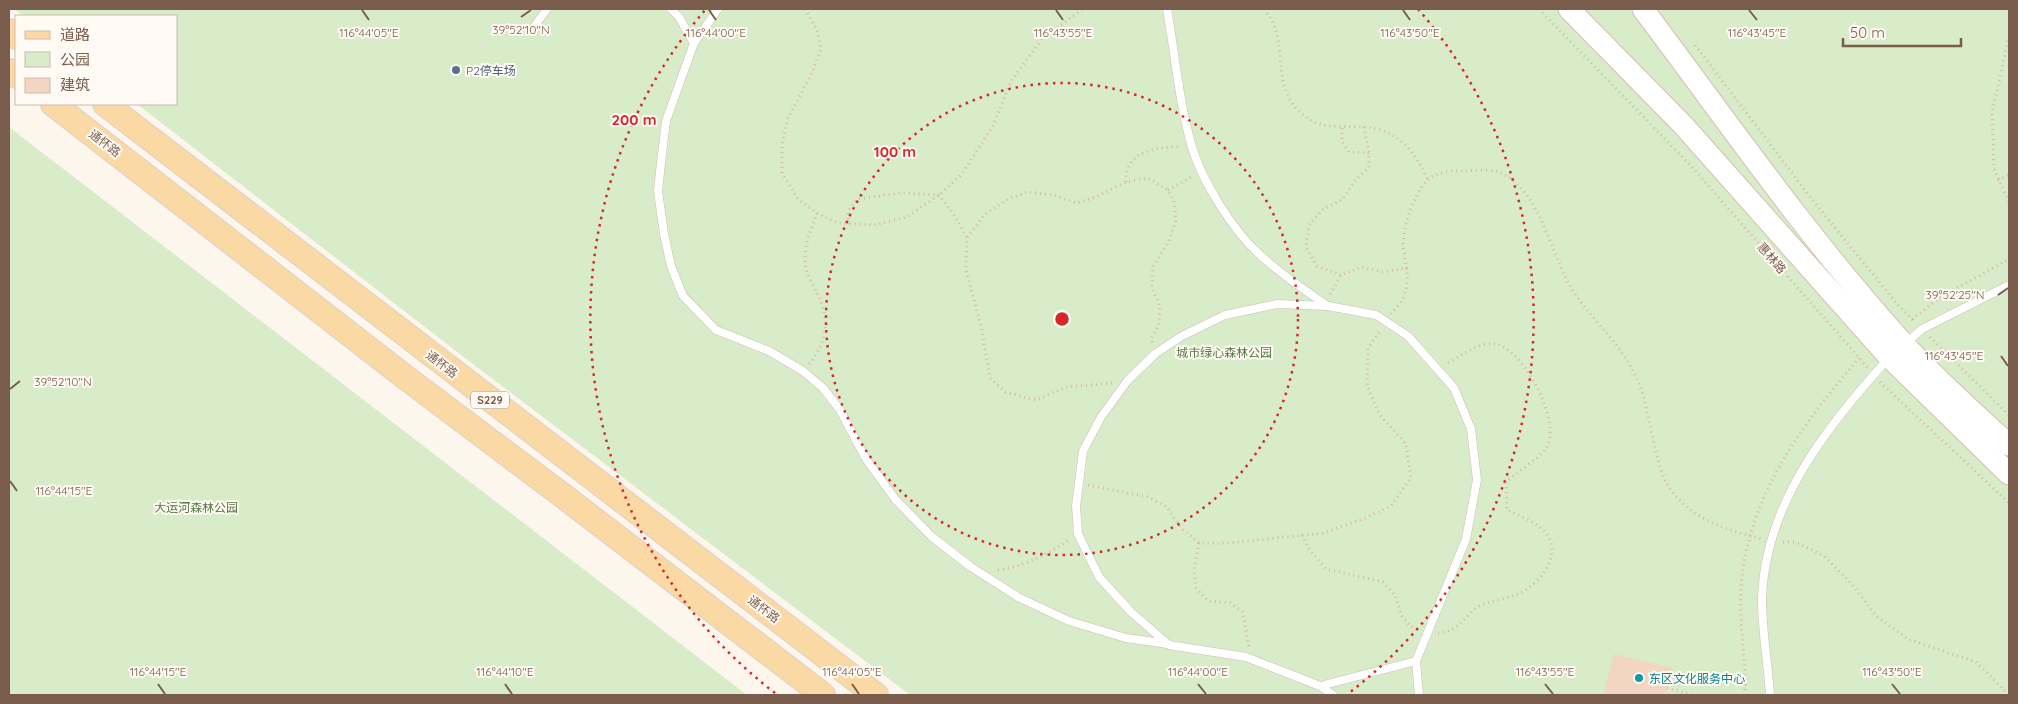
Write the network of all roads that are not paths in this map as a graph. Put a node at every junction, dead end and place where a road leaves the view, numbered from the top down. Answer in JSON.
{"nodes":[{"id":1,"x":547,"y":9,"type":"edge"},
{"id":2,"x":670,"y":9,"type":"edge"},
{"id":3,"x":718,"y":9,"type":"edge"},
{"id":4,"x":1167,"y":9,"type":"edge"},
{"id":5,"x":1569,"y":9,"type":"edge"},
{"id":6,"x":1643,"y":9,"type":"edge"},
{"id":7,"x":536,"y":24,"type":"dead end"},
{"id":8,"x":694,"y":43,"type":"junction"},
{"id":9,"x":54,"y":105,"type":"edge"},
{"id":10,"x":106,"y":105,"type":"edge"},
{"id":11,"x":2009,"y":285,"type":"edge"},
{"id":12,"x":1328,"y":306,"type":"junction"},
{"id":13,"x":1897,"y":351,"type":"junction"},
{"id":14,"x":2009,"y":445,"type":"edge"},
{"id":15,"x":2009,"y":474,"type":"edge"},
{"id":16,"x":1169,"y":645,"type":"junction"},
{"id":17,"x":1416,"y":661,"type":"junction"},
{"id":18,"x":1320,"y":686,"type":"junction"},
{"id":19,"x":822,"y":695,"type":"edge"},
{"id":20,"x":876,"y":695,"type":"edge"},
{"id":21,"x":1332,"y":695,"type":"edge"},
{"id":22,"x":1419,"y":695,"type":"edge"},
{"id":23,"x":1770,"y":695,"type":"edge"}],
"edges":[{"from":1,"to":7,"type":"lane"},
{"from":2,"to":8,"type":"lane"},
{"from":3,"to":8,"type":"lane"},
{"from":4,"to":12,"type":"lane"},
{"from":5,"to":13,"type":"main road","name":"惠林路"},
{"from":6,"to":13,"type":"main road","name":"惠林路"},
{"from":8,"to":16,"type":"lane"},
{"from":9,"to":19,"type":"main road","name":"通怀路","number":"S229"},
{"from":10,"to":20,"type":"main road","name":"通怀路","number":"S229"},
{"from":11,"to":13,"type":"lane"},
{"from":12,"to":16,"type":"lane"},
{"from":12,"to":17,"type":"lane"},
{"from":13,"to":14,"type":"main road","name":"惠林路"},
{"from":13,"to":15,"type":"main road","name":"惠林路"},
{"from":13,"to":23,"type":"lane"},
{"from":16,"to":18,"type":"lane"},
{"from":17,"to":18,"type":"lane"},
{"from":17,"to":22,"type":"lane"},
{"from":18,"to":21,"type":"lane"}]}
